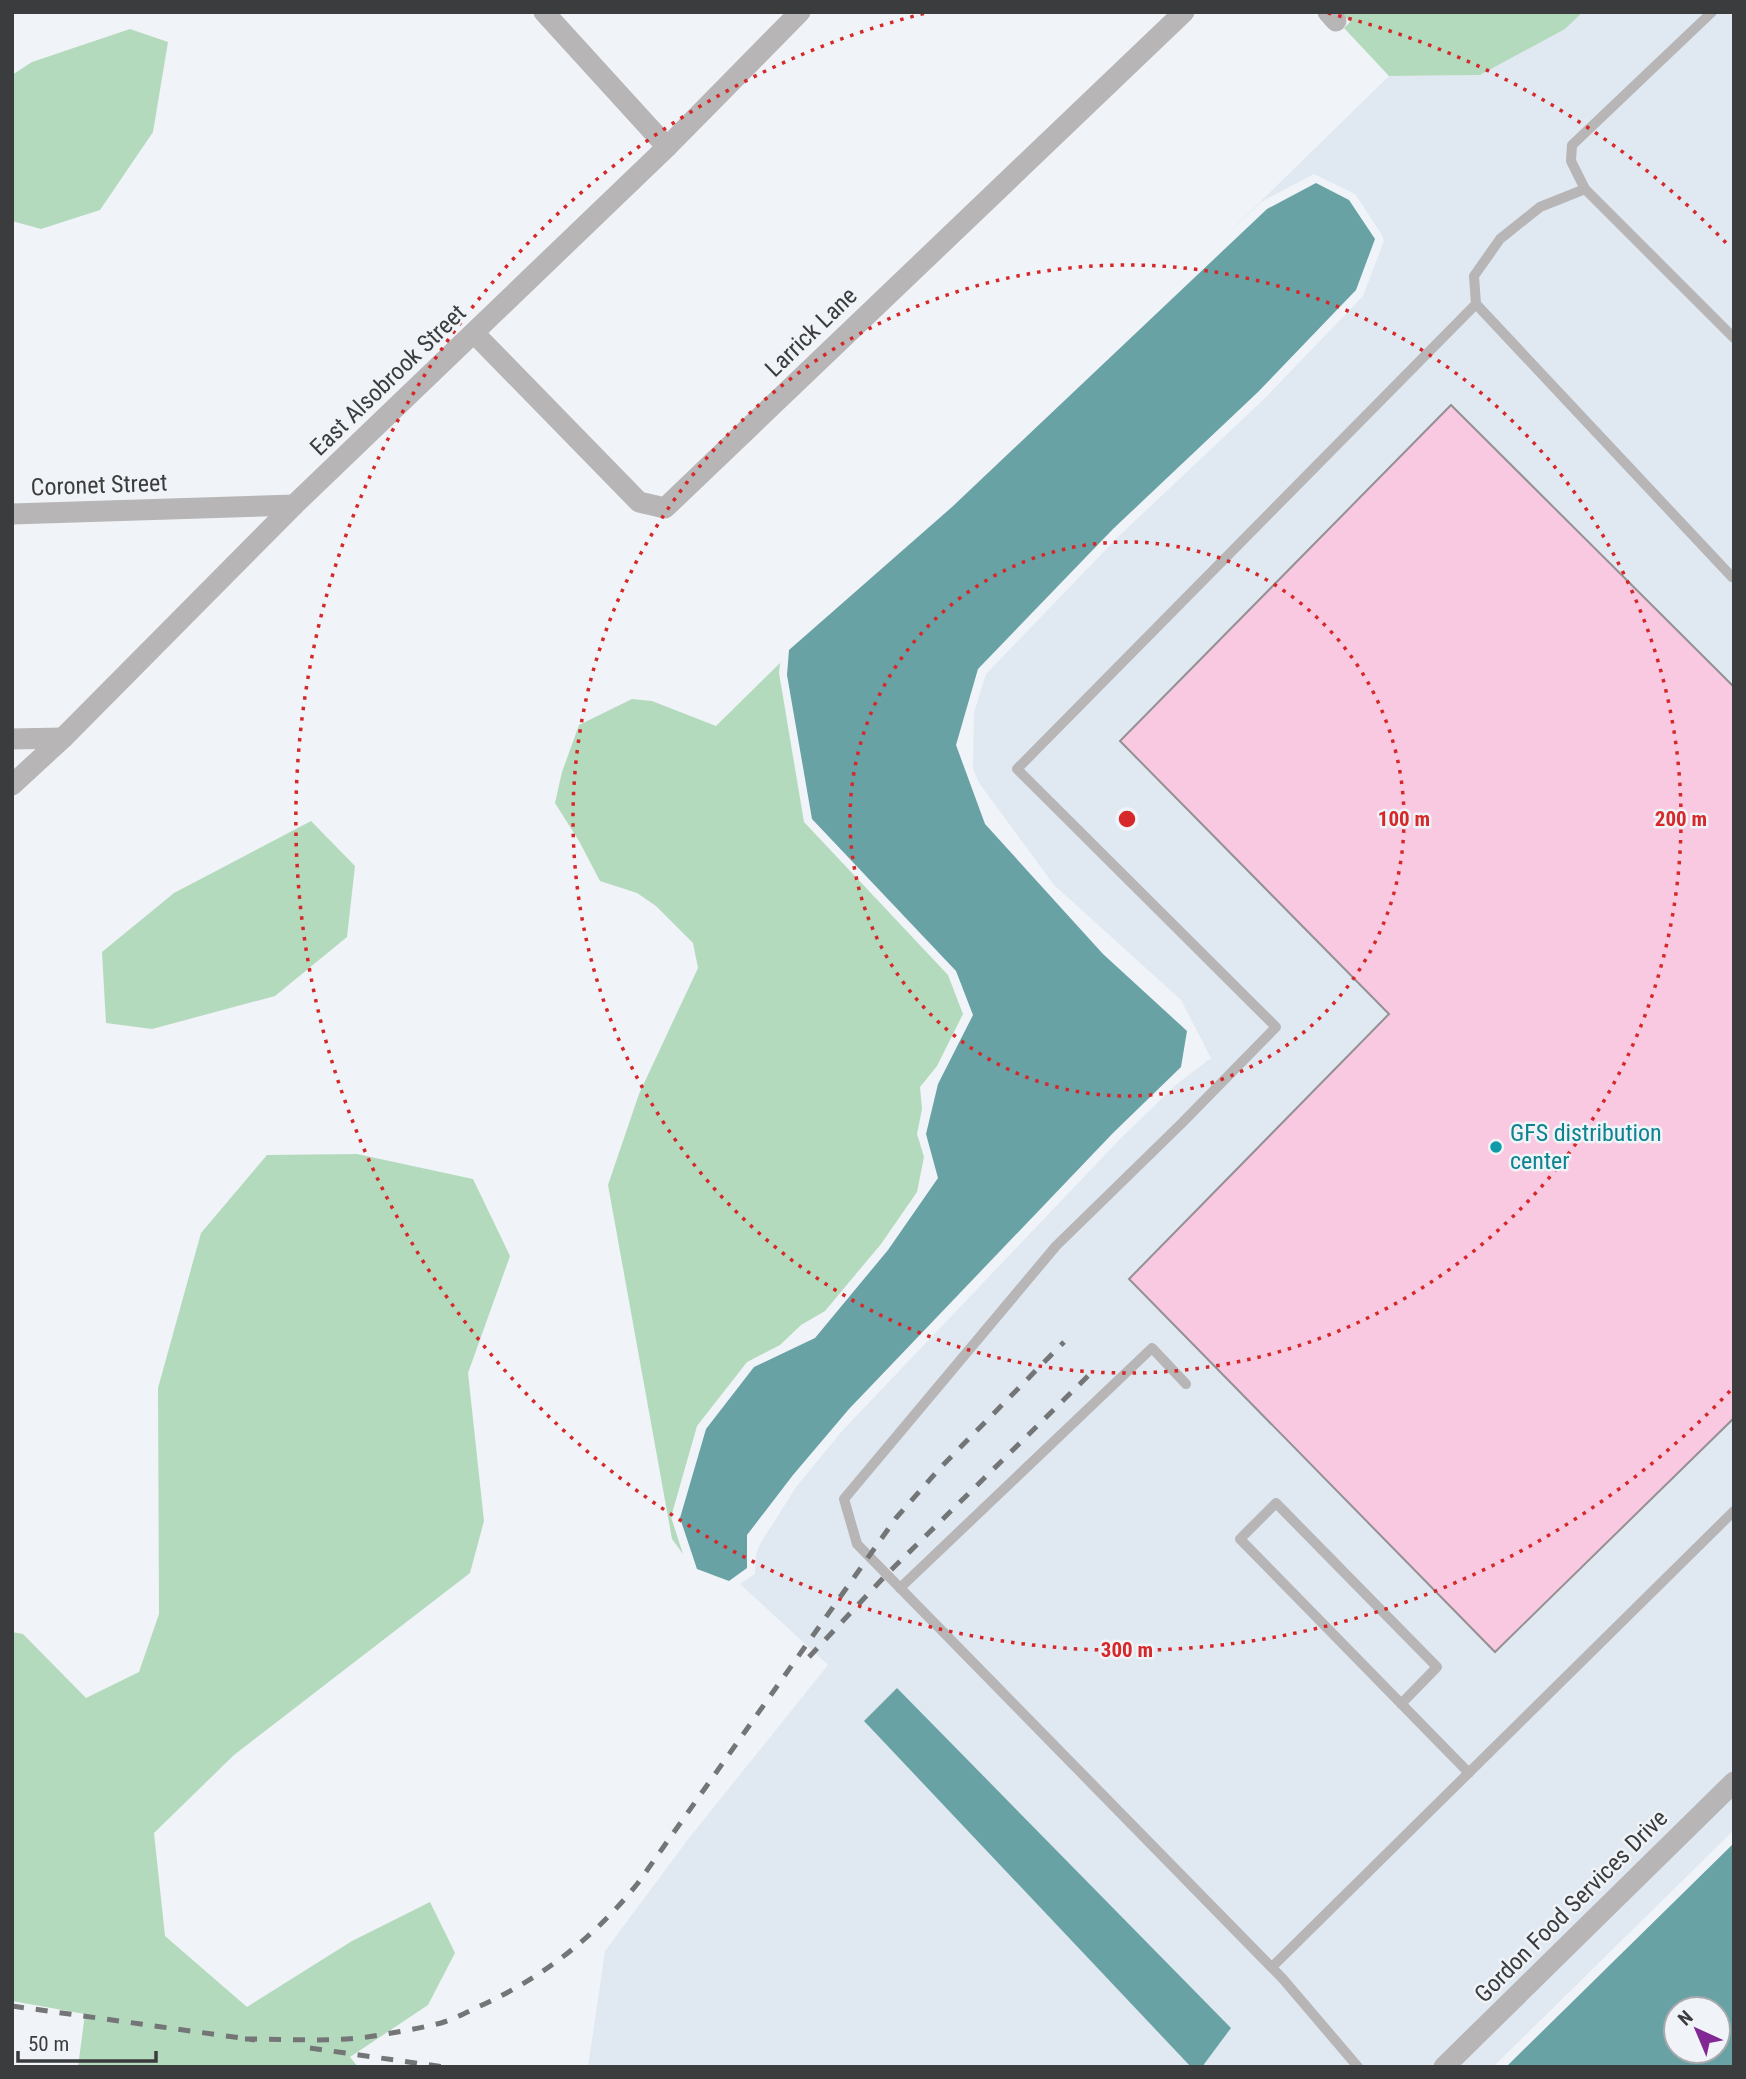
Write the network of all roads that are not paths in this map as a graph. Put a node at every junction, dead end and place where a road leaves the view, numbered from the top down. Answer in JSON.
{"nodes":[{"id":1,"x":544,"y":12,"type":"edge"},
{"id":2,"x":800,"y":12,"type":"edge"},
{"id":3,"x":1184,"y":12,"type":"edge"},
{"id":4,"x":1712,"y":12,"type":"edge"},
{"id":5,"x":667,"y":147,"type":"junction"},
{"id":6,"x":1585,"y":189,"type":"junction"},
{"id":7,"x":1476,"y":304,"type":"junction"},
{"id":8,"x":474,"y":333,"type":"junction"},
{"id":9,"x":1734,"y":338,"type":"edge"},
{"id":10,"x":294,"y":505,"type":"junction"},
{"id":11,"x":12,"y":514,"type":"edge"},
{"id":12,"x":1734,"y":576,"type":"edge"},
{"id":13,"x":63,"y":738,"type":"junction"},
{"id":14,"x":12,"y":739,"type":"edge"},
{"id":15,"x":12,"y":785,"type":"edge"},
{"id":16,"x":1186,"y":1384,"type":"dead end"},
{"id":17,"x":1734,"y":1511,"type":"edge"},
{"id":18,"x":900,"y":1588,"type":"junction"},
{"id":19,"x":1401,"y":1704,"type":"junction"},
{"id":20,"x":1469,"y":1773,"type":"junction"},
{"id":21,"x":1734,"y":1782,"type":"edge"},
{"id":22,"x":1272,"y":1967,"type":"junction"},
{"id":23,"x":1359,"y":2067,"type":"edge"},
{"id":24,"x":1444,"y":2067,"type":"edge"}],
"edges":[{"from":1,"to":5,"type":"street"},
{"from":2,"to":5,"type":"street","name":"East Alsobrook Street"},
{"from":3,"to":8,"type":"street","name":"Larrick Lane"},
{"from":4,"to":6,"type":"lane"},
{"from":5,"to":8,"type":"street","name":"East Alsobrook Street"},
{"from":6,"to":7,"type":"lane"},
{"from":6,"to":9,"type":"lane"},
{"from":7,"to":12,"type":"lane"},
{"from":7,"to":18,"type":"lane"},
{"from":8,"to":10,"type":"street","name":"East Alsobrook Street"},
{"from":10,"to":11,"type":"street","name":"Coronet Street"},
{"from":10,"to":13,"type":"street","name":"East Alsobrook Street"},
{"from":13,"to":14,"type":"street"},
{"from":13,"to":15,"type":"street","name":"East Alsobrook Street"},
{"from":16,"to":18,"type":"lane"},
{"from":17,"to":20,"type":"lane"},
{"from":18,"to":22,"type":"lane"},
{"from":19,"to":19,"type":"lane"},
{"from":19,"to":20,"type":"lane"},
{"from":20,"to":22,"type":"lane"},
{"from":21,"to":24,"type":"street","name":"Gordon Food Services Drive"},
{"from":22,"to":23,"type":"lane"}]}
